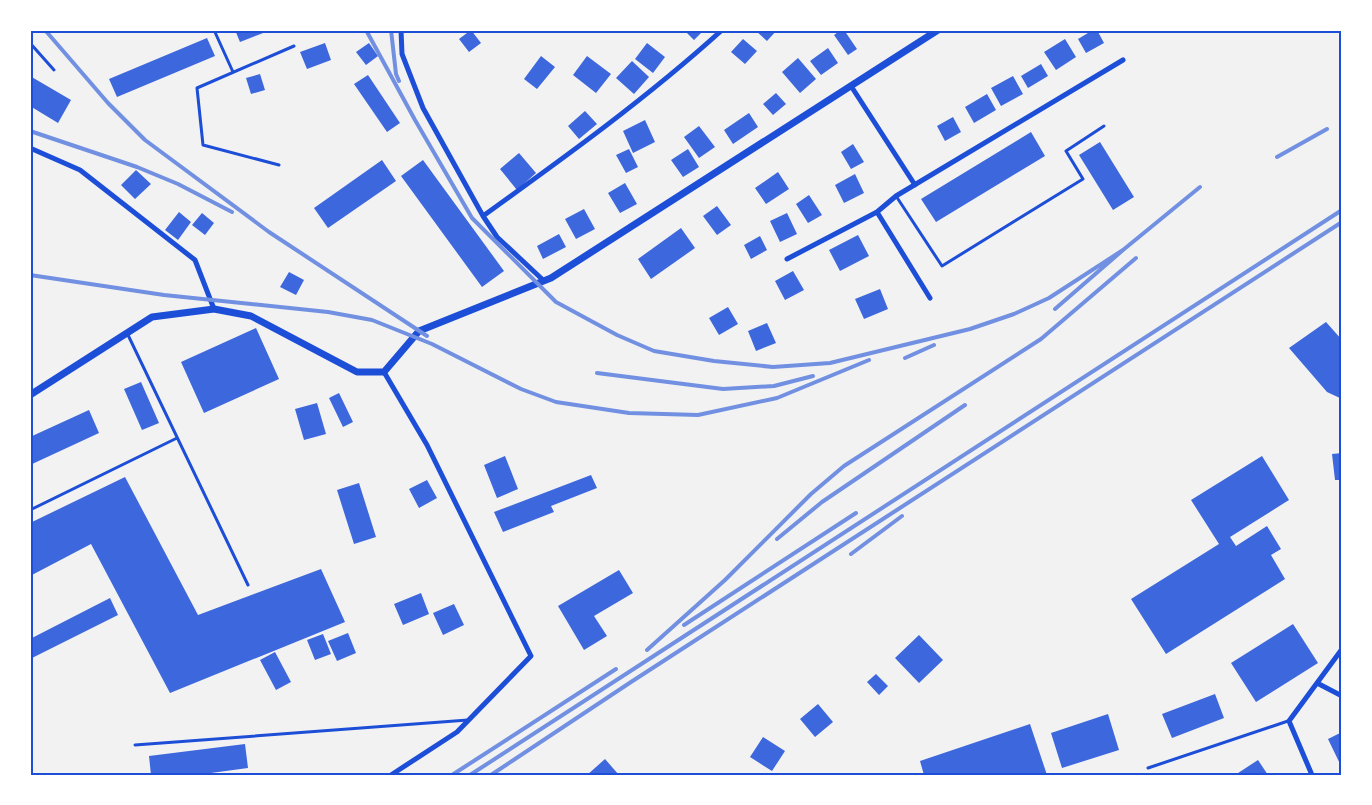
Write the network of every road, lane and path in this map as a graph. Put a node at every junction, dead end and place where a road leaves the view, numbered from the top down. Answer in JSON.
{"nodes":[{"id":1,"x":214,"y":30,"type":"edge"},
{"id":2,"x":401,"y":30,"type":"edge"},
{"id":3,"x":722,"y":30,"type":"edge"},
{"id":4,"x":938,"y":30,"type":"edge"},
{"id":5,"x":30,"y":43,"type":"edge"},
{"id":6,"x":294,"y":46,"type":"dead end"},
{"id":7,"x":1123,"y":60,"type":"dead end"},
{"id":8,"x":54,"y":70,"type":"dead end"},
{"id":9,"x":233,"y":72,"type":"junction"},
{"id":10,"x":851,"y":86,"type":"junction"},
{"id":11,"x":1104,"y":126,"type":"dead end"},
{"id":12,"x":30,"y":148,"type":"edge"},
{"id":13,"x":279,"y":165,"type":"dead end"},
{"id":14,"x":915,"y":185,"type":"junction"},
{"id":15,"x":896,"y":196,"type":"junction"},
{"id":16,"x":877,"y":212,"type":"junction"},
{"id":17,"x":483,"y":216,"type":"junction"},
{"id":18,"x":788,"y":259,"type":"dead end"},
{"id":19,"x":543,"y":280,"type":"junction"},
{"id":20,"x":930,"y":298,"type":"dead end"},
{"id":21,"x":214,"y":309,"type":"junction"},
{"id":22,"x":127,"y":333,"type":"junction"},
{"id":23,"x":384,"y":372,"type":"junction"},
{"id":24,"x":30,"y":395,"type":"edge"},
{"id":25,"x":177,"y":438,"type":"junction"},
{"id":26,"x":30,"y":510,"type":"edge"},
{"id":27,"x":248,"y":585,"type":"dead end"},
{"id":28,"x":1342,"y":649,"type":"edge"},
{"id":29,"x":1317,"y":683,"type":"junction"},
{"id":30,"x":1342,"y":696,"type":"edge"},
{"id":31,"x":469,"y":720,"type":"junction"},
{"id":32,"x":1289,"y":721,"type":"junction"},
{"id":33,"x":135,"y":745,"type":"dead end"},
{"id":34,"x":1148,"y":768,"type":"dead end"},
{"id":35,"x":391,"y":775,"type":"edge"},
{"id":36,"x":1312,"y":775,"type":"edge"}],
"edges":[{"from":1,"to":9,"type":"lane"},
{"from":2,"to":17,"type":"street"},
{"from":3,"to":17,"type":"street"},
{"from":4,"to":10,"type":"street"},
{"from":5,"to":8,"type":"lane"},
{"from":6,"to":9,"type":"lane"},
{"from":7,"to":14,"type":"street"},
{"from":9,"to":13,"type":"lane"},
{"from":10,"to":14,"type":"street"},
{"from":10,"to":19,"type":"street"},
{"from":11,"to":15,"type":"lane"},
{"from":12,"to":21,"type":"street"},
{"from":14,"to":15,"type":"street"},
{"from":15,"to":16,"type":"street"},
{"from":16,"to":18,"type":"street"},
{"from":16,"to":20,"type":"street"},
{"from":17,"to":19,"type":"street"},
{"from":19,"to":23,"type":"street"},
{"from":21,"to":22,"type":"street"},
{"from":21,"to":23,"type":"street"},
{"from":22,"to":24,"type":"street"},
{"from":22,"to":25,"type":"lane"},
{"from":23,"to":31,"type":"street"},
{"from":25,"to":26,"type":"lane"},
{"from":25,"to":27,"type":"lane"},
{"from":28,"to":29,"type":"street"},
{"from":29,"to":30,"type":"street"},
{"from":29,"to":32,"type":"street"},
{"from":31,"to":33,"type":"lane"},
{"from":31,"to":35,"type":"street"},
{"from":32,"to":34,"type":"lane"},
{"from":32,"to":36,"type":"street"}]}
